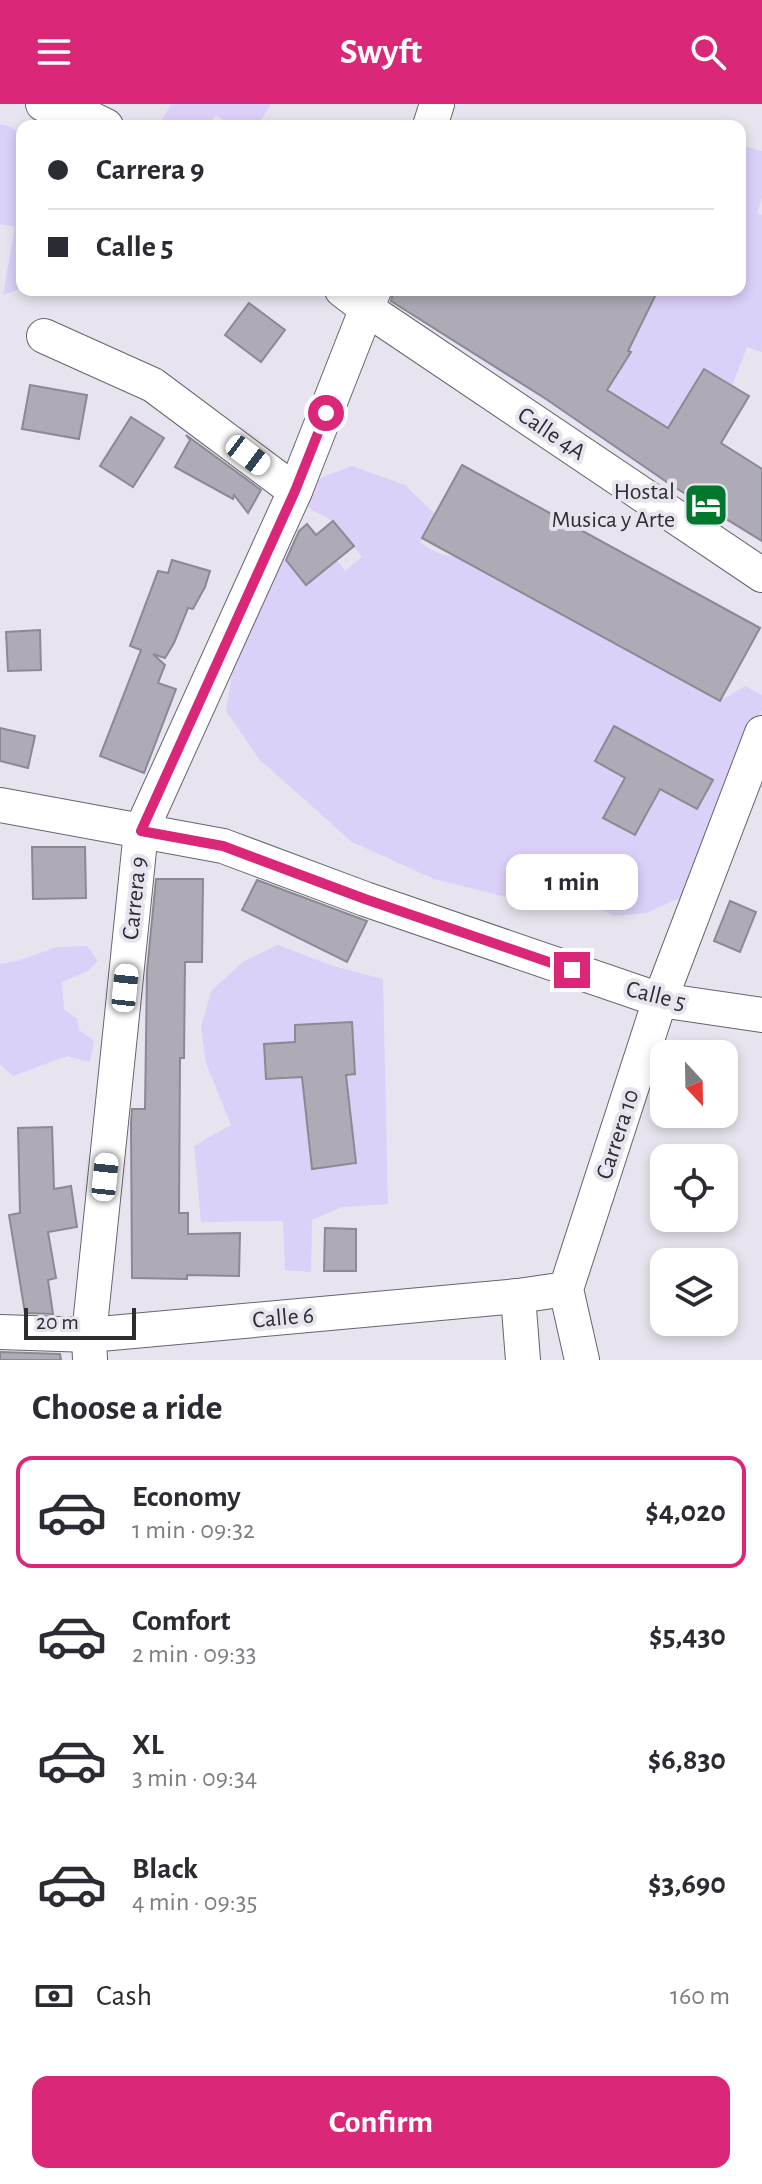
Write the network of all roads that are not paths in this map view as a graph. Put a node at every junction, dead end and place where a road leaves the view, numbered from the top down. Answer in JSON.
{"nodes":[{"id":1,"x":43,"y":104,"type":"edge"},
{"id":2,"x":94,"y":120,"type":"edge"},
{"id":3,"x":361,"y":296,"type":"edge"},
{"id":4,"x":44,"y":336,"type":"dead end"},
{"id":5,"x":295,"y":491,"type":"junction"},
{"id":6,"x":762,"y":575,"type":"edge"},
{"id":7,"x":762,"y":733,"type":"edge"},
{"id":8,"x":0,"y":805,"type":"edge"},
{"id":9,"x":141,"y":831,"type":"junction"},
{"id":10,"x":660,"y":1000,"type":"junction"},
{"id":11,"x":762,"y":1015,"type":"edge"},
{"id":12,"x":566,"y":1289,"type":"junction"},
{"id":13,"x":518,"y":1296,"type":"junction"},
{"id":14,"x":0,"y":1332,"type":"edge"},
{"id":15,"x":89,"y":1348,"type":"edge"},
{"id":16,"x":523,"y":1360,"type":"edge"},
{"id":17,"x":582,"y":1360,"type":"edge"}],
"edges":[{"from":1,"to":2,"type":"street"},
{"from":3,"to":5,"type":"street","name":"Carrera 9"},
{"from":3,"to":6,"type":"street","name":"Calle 4A"},
{"from":4,"to":5,"type":"street"},
{"from":5,"to":9,"type":"street","name":"Carrera 9"},
{"from":7,"to":10,"type":"street","name":"Carrera 10"},
{"from":8,"to":9,"type":"street","name":"Calle 5"},
{"from":9,"to":10,"type":"street","name":"Calle 5"},
{"from":9,"to":15,"type":"street","name":"Carrera 9"},
{"from":10,"to":11,"type":"street","name":"Calle 5"},
{"from":10,"to":12,"type":"street","name":"Carrera 10"},
{"from":12,"to":13,"type":"street","name":"Calle 6"},
{"from":12,"to":17,"type":"street"},
{"from":13,"to":15,"type":"street","name":"Calle 6"},
{"from":13,"to":16,"type":"street"},
{"from":14,"to":15,"type":"street","name":"Calle 6"}]}
